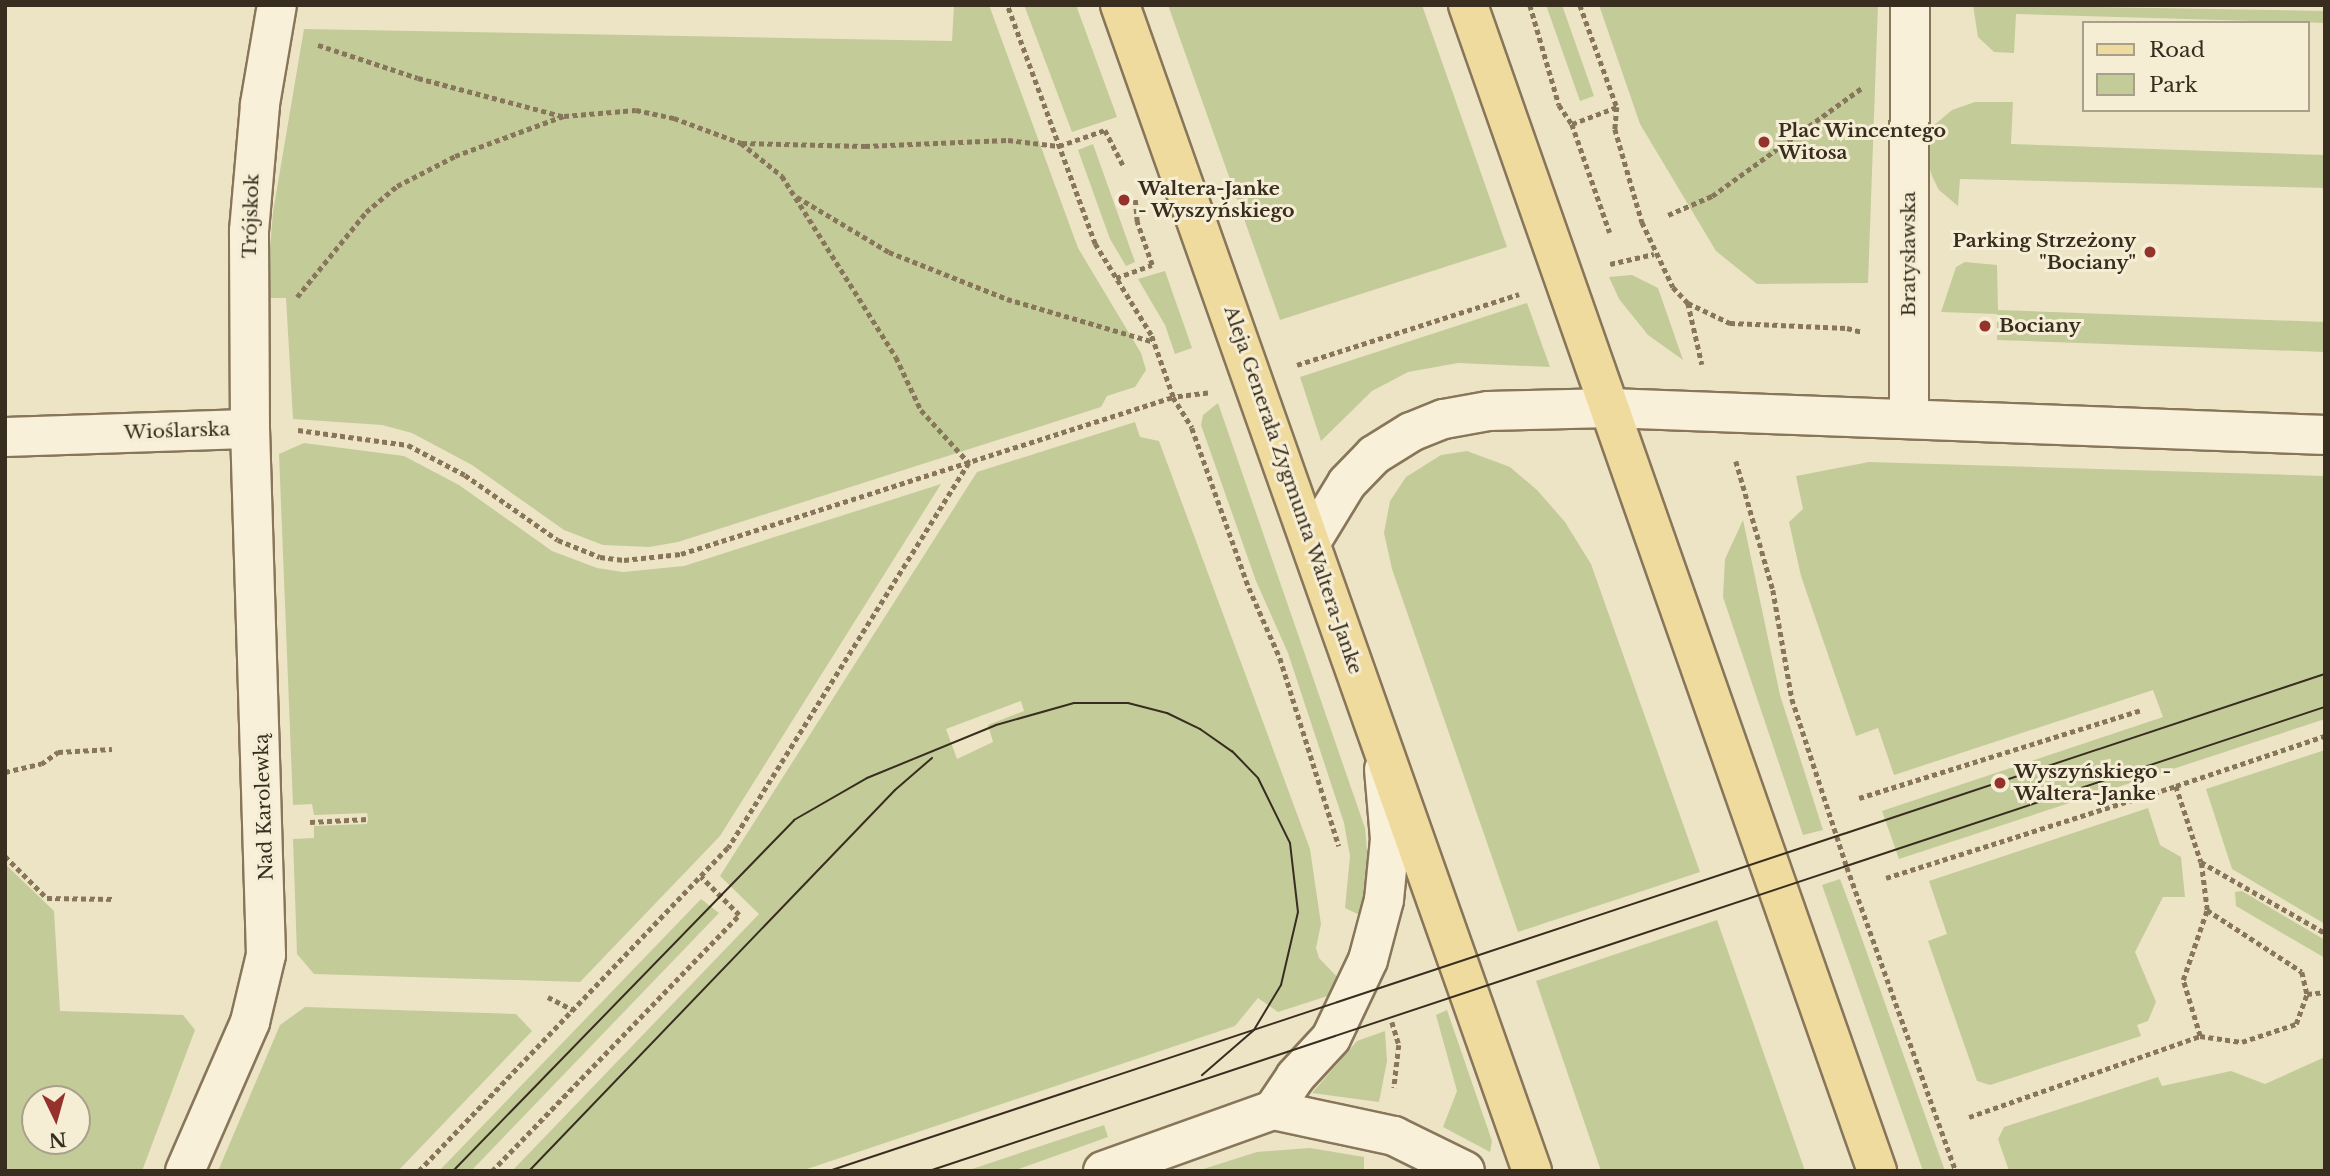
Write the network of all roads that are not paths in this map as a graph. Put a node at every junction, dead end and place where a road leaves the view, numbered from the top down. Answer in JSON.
{"nodes":[{"id":1,"x":1120,"y":5,"type":"edge"},
{"id":2,"x":1468,"y":5,"type":"edge"},
{"id":3,"x":1910,"y":5,"type":"edge"},
{"id":4,"x":276,"y":14,"type":"edge"},
{"id":5,"x":1609,"y":408,"type":"junction"},
{"id":6,"x":1909,"y":419,"type":"junction"},
{"id":7,"x":250,"y":429,"type":"junction"},
{"id":8,"x":2325,"y":435,"type":"edge"},
{"id":9,"x":5,"y":437,"type":"edge"},
{"id":10,"x":1311,"y":542,"type":"junction"},
{"id":11,"x":1382,"y":742,"type":"junction"},
{"id":12,"x":1273,"y":1110,"type":"junction"},
{"id":13,"x":185,"y":1171,"type":"edge"},
{"id":14,"x":1103,"y":1171,"type":"edge"},
{"id":15,"x":1465,"y":1171,"type":"edge"},
{"id":16,"x":1532,"y":1171,"type":"edge"},
{"id":17,"x":1877,"y":1171,"type":"edge"}],
"edges":[{"from":1,"to":10,"type":"main road","name":"Aleja Generała Zygmunta Waltera-Janke"},
{"from":2,"to":5,"type":"main road"},
{"from":3,"to":6,"type":"street","name":"Bratysławska"},
{"from":4,"to":7,"type":"street","name":"Trójskok"},
{"from":5,"to":6,"type":"street"},
{"from":5,"to":10,"type":"street"},
{"from":5,"to":17,"type":"main road"},
{"from":6,"to":8,"type":"street"},
{"from":7,"to":9,"type":"street","name":"Wioślarska"},
{"from":7,"to":13,"type":"street","name":"Nad Karolewką"},
{"from":10,"to":11,"type":"main road","name":"Aleja Generała Zygmunta Waltera-Janke"},
{"from":11,"to":12,"type":"street"},
{"from":11,"to":16,"type":"main road","name":"Aleja Generała Zygmunta Waltera-Janke"},
{"from":12,"to":14,"type":"street"},
{"from":12,"to":15,"type":"street"}]}
